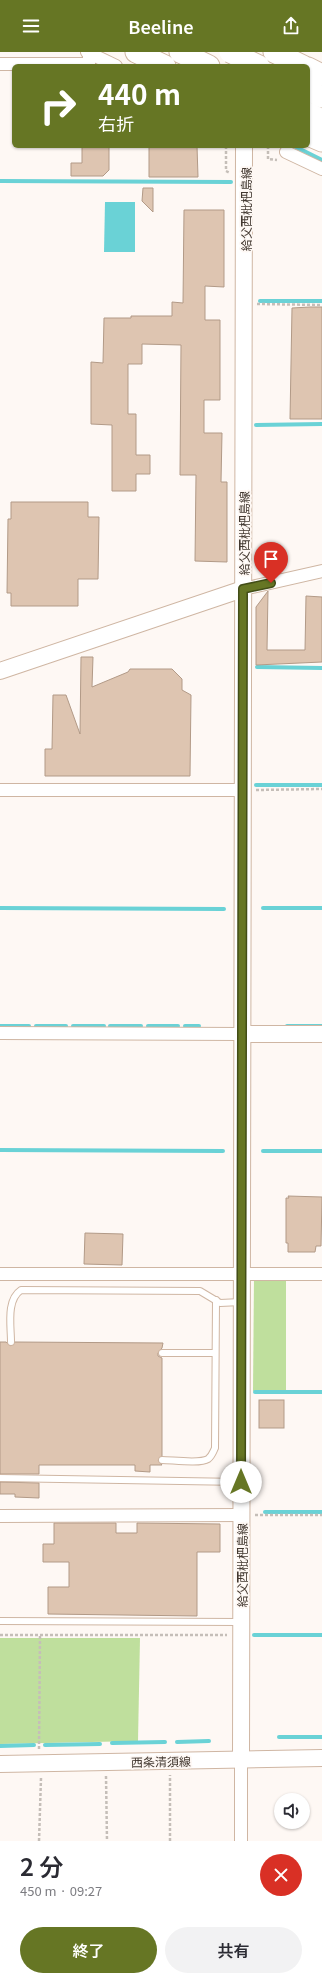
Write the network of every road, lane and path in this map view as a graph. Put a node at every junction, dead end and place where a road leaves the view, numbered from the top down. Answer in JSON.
{"nodes":[{"id":1,"x":89,"y":52,"type":"edge"},
{"id":2,"x":136,"y":52,"type":"edge"},
{"id":3,"x":157,"y":52,"type":"edge"},
{"id":4,"x":180,"y":52,"type":"edge"},
{"id":5,"x":230,"y":52,"type":"edge"},
{"id":6,"x":243,"y":52,"type":"edge"},
{"id":7,"x":274,"y":52,"type":"edge"},
{"id":8,"x":0,"y":64,"type":"edge"},
{"id":9,"x":112,"y":64,"type":"edge"},
{"id":10,"x":161,"y":64,"type":"edge"},
{"id":11,"x":181,"y":64,"type":"edge"},
{"id":12,"x":205,"y":64,"type":"edge"},
{"id":13,"x":243,"y":64,"type":"edge"},
{"id":14,"x":255,"y":64,"type":"edge"},
{"id":15,"x":299,"y":64,"type":"edge"},
{"id":16,"x":310,"y":69,"type":"edge"},
{"id":17,"x":322,"y":75,"type":"edge"},
{"id":18,"x":310,"y":91,"type":"edge"},
{"id":19,"x":322,"y":97,"type":"edge"},
{"id":20,"x":310,"y":114,"type":"edge"},
{"id":21,"x":322,"y":120,"type":"edge"},
{"id":22,"x":310,"y":126,"type":"edge"},
{"id":23,"x":322,"y":131,"type":"edge"},
{"id":24,"x":310,"y":136,"type":"edge"},
{"id":25,"x":322,"y":141,"type":"edge"},
{"id":26,"x":244,"y":148,"type":"edge"},
{"id":27,"x":286,"y":152,"type":"dead end"},
{"id":28,"x":322,"y":169,"type":"edge"},
{"id":29,"x":244,"y":304,"type":"junction"},
{"id":30,"x":322,"y":305,"type":"edge"},
{"id":31,"x":322,"y":571,"type":"edge"},
{"id":32,"x":243,"y":589,"type":"junction"},
{"id":33,"x":0,"y":671,"type":"edge"},
{"id":34,"x":322,"y":789,"type":"edge"},
{"id":35,"x":0,"y":790,"type":"edge"},
{"id":36,"x":242,"y":790,"type":"junction"},
{"id":37,"x":0,"y":1033,"type":"edge"},
{"id":38,"x":241,"y":1034,"type":"junction"},
{"id":39,"x":322,"y":1034,"type":"edge"},
{"id":40,"x":0,"y":1274,"type":"edge"},
{"id":41,"x":241,"y":1274,"type":"junction"},
{"id":42,"x":322,"y":1274,"type":"edge"},
{"id":43,"x":216,"y":1300,"type":"junction"},
{"id":44,"x":241,"y":1302,"type":"junction"},
{"id":45,"x":11,"y":1342,"type":"dead end"},
{"id":46,"x":162,"y":1353,"type":"dead end"},
{"id":47,"x":215,"y":1353,"type":"junction"},
{"id":48,"x":162,"y":1460,"type":"dead end"},
{"id":49,"x":0,"y":1478,"type":"edge"},
{"id":50,"x":241,"y":1482,"type":"junction"},
{"id":51,"x":241,"y":1515,"type":"junction"},
{"id":52,"x":322,"y":1515,"type":"edge"},
{"id":53,"x":0,"y":1516,"type":"edge"},
{"id":54,"x":0,"y":1621,"type":"edge"},
{"id":55,"x":241,"y":1628,"type":"junction"},
{"id":56,"x":0,"y":1635,"type":"edge"},
{"id":57,"x":40,"y":1635,"type":"junction"},
{"id":58,"x":322,"y":1758,"type":"edge"},
{"id":59,"x":241,"y":1759,"type":"junction"},
{"id":60,"x":170,"y":1760,"type":"junction"},
{"id":61,"x":106,"y":1762,"type":"junction"},
{"id":62,"x":40,"y":1763,"type":"junction"},
{"id":63,"x":0,"y":1764,"type":"edge"},
{"id":64,"x":39,"y":1841,"type":"edge"},
{"id":65,"x":107,"y":1841,"type":"edge"},
{"id":66,"x":170,"y":1841,"type":"edge"},
{"id":67,"x":241,"y":1841,"type":"edge"}],
"edges":[{"from":1,"to":8,"type":"street"},
{"from":1,"to":9,"type":"street"},
{"from":2,"to":10,"type":"highway"},
{"from":3,"to":11,"type":"highway"},
{"from":4,"to":12,"type":"highway"},
{"from":5,"to":14,"type":"highway","bridge":true},
{"from":6,"to":13,"type":"main road"},
{"from":7,"to":15,"type":"highway"},
{"from":16,"to":17,"type":"highway"},
{"from":18,"to":19,"type":"highway"},
{"from":20,"to":21,"type":"highway"},
{"from":22,"to":23,"type":"highway"},
{"from":24,"to":25,"type":"highway"},
{"from":26,"to":29,"type":"main road","name":"給父西枇杷島線"},
{"from":27,"to":28,"type":"street"},
{"from":29,"to":30,"type":"path"},
{"from":29,"to":32,"type":"main road","name":"給父西枇杷島線"},
{"from":31,"to":32,"type":"street"},
{"from":32,"to":33,"type":"main road"},
{"from":32,"to":36,"type":"main road","name":"給父西枇杷島線"},
{"from":34,"to":36,"type":"path"},
{"from":35,"to":36,"type":"street"},
{"from":36,"to":38,"type":"main road","name":"給父西枇杷島線"},
{"from":37,"to":38,"type":"street"},
{"from":38,"to":39,"type":"main road"},
{"from":38,"to":41,"type":"main road","name":"給父西枇杷島線"},
{"from":40,"to":41,"type":"street"},
{"from":41,"to":42,"type":"street"},
{"from":41,"to":44,"type":"main road","name":"給父西枇杷島線"},
{"from":43,"to":44,"type":"lane"},
{"from":43,"to":45,"type":"lane"},
{"from":43,"to":47,"type":"lane"},
{"from":44,"to":50,"type":"main road","name":"給父西枇杷島線"},
{"from":46,"to":47,"type":"lane"},
{"from":47,"to":48,"type":"lane"},
{"from":49,"to":50,"type":"lane"},
{"from":50,"to":51,"type":"main road","name":"給父西枇杷島線"},
{"from":51,"to":52,"type":"path"},
{"from":51,"to":53,"type":"street"},
{"from":51,"to":55,"type":"main road","name":"給父西枇杷島線"},
{"from":54,"to":55,"type":"lane"},
{"from":55,"to":57,"type":"path"},
{"from":55,"to":59,"type":"main road","name":"給父西枇杷島線"},
{"from":56,"to":57,"type":"path"},
{"from":57,"to":62,"type":"path"},
{"from":58,"to":59,"type":"main road","name":"西条清須線"},
{"from":59,"to":60,"type":"main road","name":"西条清須線"},
{"from":59,"to":67,"type":"street"},
{"from":60,"to":61,"type":"main road","name":"西条清須線"},
{"from":60,"to":66,"type":"path"},
{"from":61,"to":62,"type":"main road","name":"西条清須線"},
{"from":61,"to":65,"type":"path"},
{"from":62,"to":63,"type":"main road","name":"西条清須線"},
{"from":62,"to":64,"type":"path"}]}
